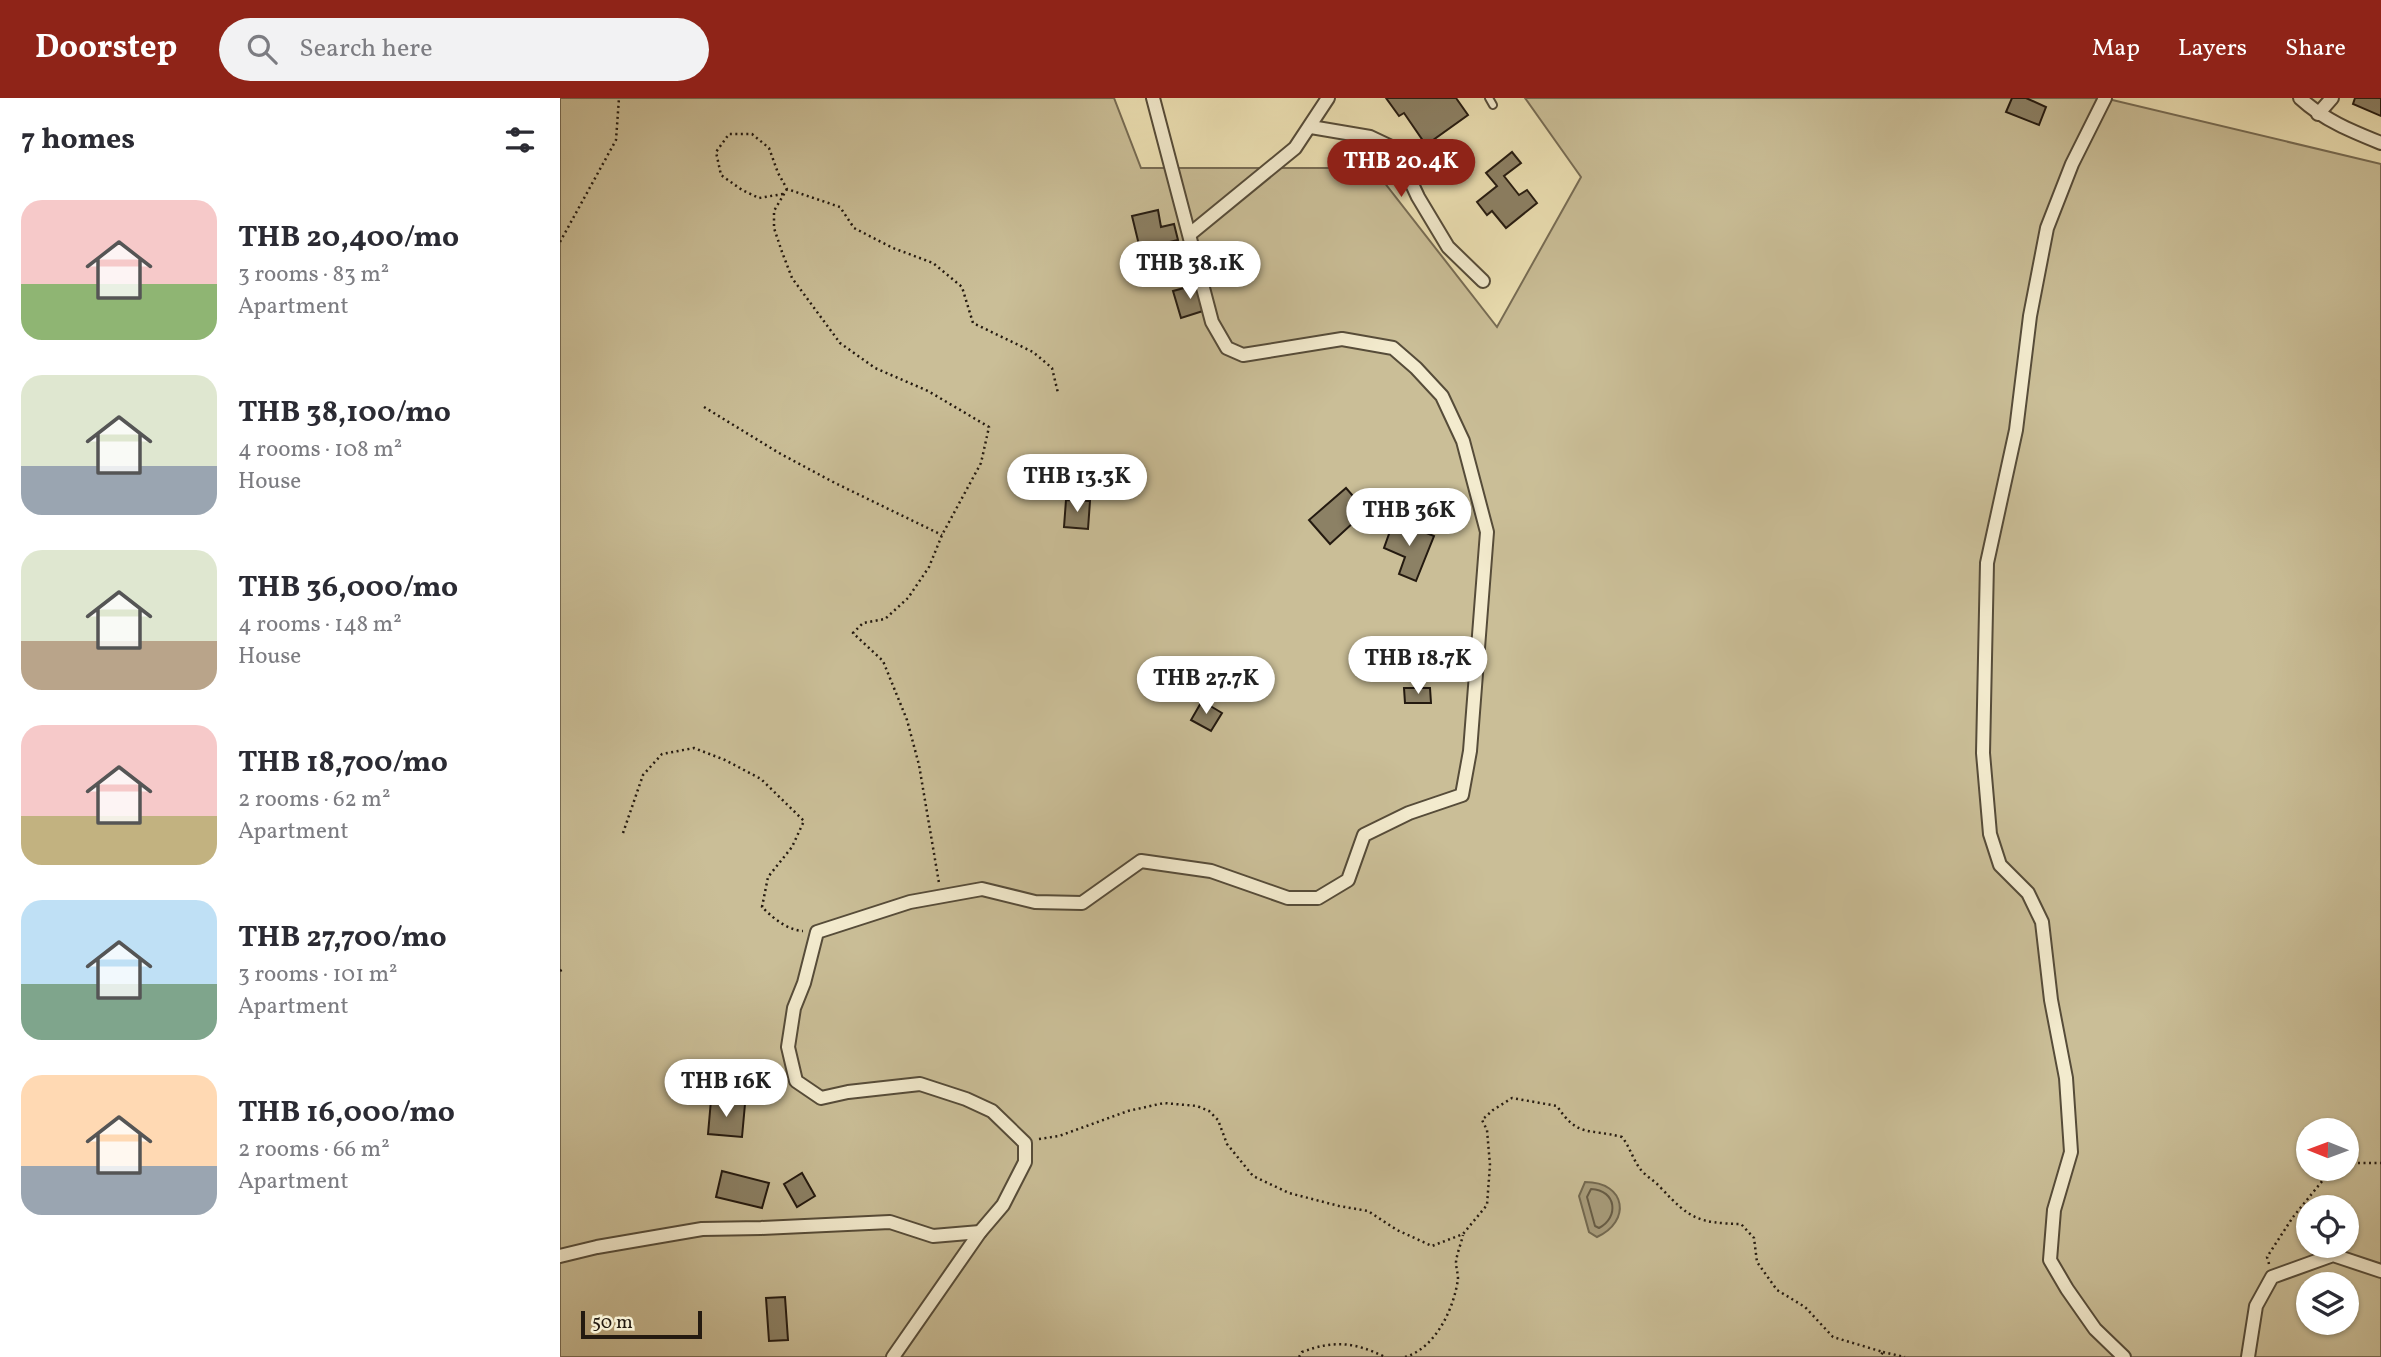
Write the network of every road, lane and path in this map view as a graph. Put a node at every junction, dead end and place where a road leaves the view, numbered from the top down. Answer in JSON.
{"nodes":[{"id":1,"x":619,"y":98,"type":"edge"},
{"id":2,"x":1153,"y":98,"type":"edge"},
{"id":3,"x":1328,"y":98,"type":"edge"},
{"id":4,"x":1489,"y":98,"type":"edge"},
{"id":5,"x":2105,"y":98,"type":"edge"},
{"id":6,"x":2300,"y":98,"type":"edge"},
{"id":7,"x":2332,"y":98,"type":"edge"},
{"id":8,"x":1493,"y":105,"type":"dead end"},
{"id":9,"x":2318,"y":114,"type":"junction"},
{"id":10,"x":1311,"y":127,"type":"junction"},
{"id":11,"x":2381,"y":143,"type":"edge"},
{"id":12,"x":787,"y":189,"type":"junction"},
{"id":13,"x":785,"y":194,"type":"junction"},
{"id":14,"x":1190,"y":233,"type":"junction"},
{"id":15,"x":560,"y":242,"type":"edge"},
{"id":16,"x":1483,"y":281,"type":"dead end"},
{"id":17,"x":1058,"y":393,"type":"dead end"},
{"id":18,"x":704,"y":407,"type":"dead end"},
{"id":19,"x":942,"y":534,"type":"junction"},
{"id":20,"x":623,"y":833,"type":"dead end"},
{"id":21,"x":941,"y":897,"type":"junction"},
{"id":22,"x":817,"y":932,"type":"junction"},
{"id":23,"x":1025,"y":1143,"type":"junction"},
{"id":24,"x":2359,"y":1163,"type":"edge"},
{"id":25,"x":2381,"y":1163,"type":"edge"},
{"id":26,"x":2322,"y":1181,"type":"edge"},
{"id":27,"x":980,"y":1232,"type":"junction"},
{"id":28,"x":1463,"y":1234,"type":"junction"},
{"id":29,"x":560,"y":1256,"type":"edge"},
{"id":30,"x":2381,"y":1271,"type":"edge"},
{"id":31,"x":2272,"y":1277,"type":"junction"},
{"id":32,"x":1883,"y":1352,"type":"junction"},
{"id":33,"x":893,"y":1357,"type":"edge"},
{"id":34,"x":1299,"y":1357,"type":"edge"},
{"id":35,"x":1385,"y":1357,"type":"edge"},
{"id":36,"x":1405,"y":1357,"type":"edge"},
{"id":37,"x":1880,"y":1357,"type":"edge"},
{"id":38,"x":1905,"y":1357,"type":"edge"},
{"id":39,"x":2124,"y":1357,"type":"edge"},
{"id":40,"x":2248,"y":1357,"type":"edge"}],
"edges":[{"from":1,"to":15,"type":"path"},
{"from":2,"to":14,"type":"street"},
{"from":3,"to":10,"type":"street"},
{"from":4,"to":8,"type":"lane"},
{"from":5,"to":39,"type":"street"},
{"from":6,"to":9,"type":"street"},
{"from":7,"to":9,"type":"street"},
{"from":9,"to":11,"type":"street"},
{"from":10,"to":14,"type":"street"},
{"from":10,"to":16,"type":"street"},
{"from":12,"to":13,"type":"path"},
{"from":12,"to":13,"type":"path"},
{"from":12,"to":17,"type":"path"},
{"from":13,"to":19,"type":"path"},
{"from":14,"to":21,"type":"street"},
{"from":18,"to":19,"type":"path"},
{"from":19,"to":21,"type":"path"},
{"from":20,"to":22,"type":"path"},
{"from":21,"to":22,"type":"street"},
{"from":22,"to":23,"type":"street"},
{"from":23,"to":27,"type":"street"},
{"from":23,"to":28,"type":"path"},
{"from":24,"to":25,"type":"path"},
{"from":26,"to":31,"type":"path"},
{"from":27,"to":29,"type":"street"},
{"from":27,"to":33,"type":"street"},
{"from":28,"to":32,"type":"path"},
{"from":28,"to":36,"type":"path"},
{"from":30,"to":31,"type":"street"},
{"from":31,"to":40,"type":"street"},
{"from":32,"to":37,"type":"path"},
{"from":32,"to":38,"type":"path"},
{"from":34,"to":35,"type":"path"}]}
